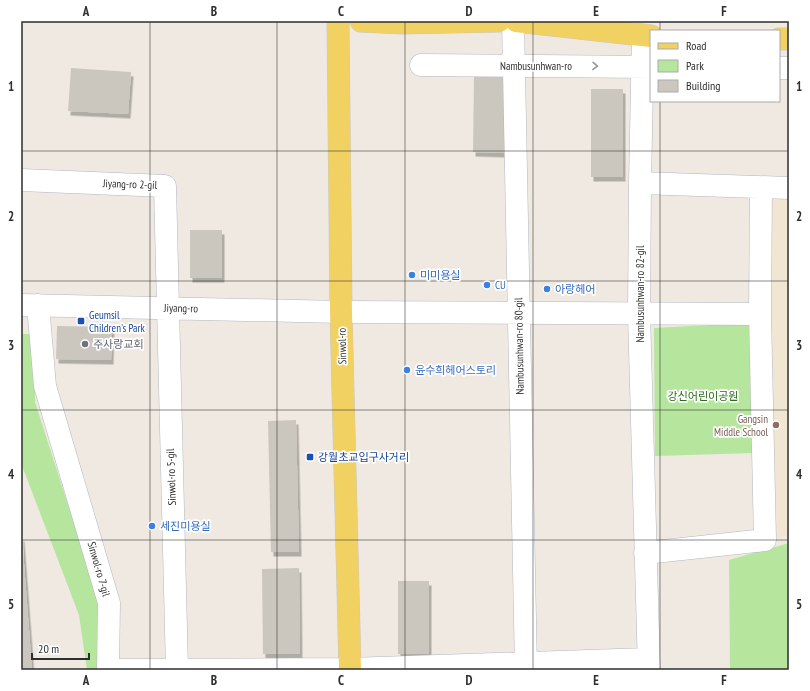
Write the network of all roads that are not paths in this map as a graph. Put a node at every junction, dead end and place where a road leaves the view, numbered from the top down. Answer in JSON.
{"nodes":[{"id":1,"x":338,"y":21,"type":"edge"},
{"id":2,"x":361,"y":21,"type":"edge"},
{"id":3,"x":499,"y":21,"type":"edge"},
{"id":4,"x":515,"y":21,"type":"edge"},
{"id":5,"x":647,"y":36,"type":"edge"},
{"id":6,"x":421,"y":65,"type":"dead end"},
{"id":7,"x":514,"y":66,"type":"junction"},
{"id":8,"x":647,"y":67,"type":"edge"},
{"id":9,"x":21,"y":180,"type":"edge"},
{"id":10,"x":640,"y":183,"type":"junction"},
{"id":11,"x":761,"y":188,"type":"junction"},
{"id":12,"x":789,"y":188,"type":"edge"},
{"id":13,"x":30,"y":305,"type":"edge"},
{"id":14,"x":167,"y":308,"type":"junction"},
{"id":15,"x":341,"y":312,"type":"junction"},
{"id":16,"x":518,"y":313,"type":"junction"},
{"id":17,"x":640,"y":314,"type":"junction"},
{"id":18,"x":760,"y":314,"type":"junction"},
{"id":19,"x":645,"y":553,"type":"junction"},
{"id":20,"x":648,"y":665,"type":"edge"},
{"id":21,"x":526,"y":667,"type":"edge"},
{"id":22,"x":177,"y":669,"type":"edge"},
{"id":23,"x":350,"y":670,"type":"edge"}],
"edges":[{"from":1,"to":15,"type":"main road","name":"Sinwol-ro"},
{"from":2,"to":3,"type":"main road"},
{"from":4,"to":5,"type":"main road"},
{"from":4,"to":7,"type":"street","name":"Nambusunhwan-ro 80-gil"},
{"from":5,"to":8,"type":"street","name":"Nambusunhwan-ro 82-gil"},
{"from":6,"to":7,"type":"street","name":"Nambusunhwan-ro"},
{"from":7,"to":8,"type":"street","name":"Nambusunhwan-ro","one_way":true},
{"from":7,"to":16,"type":"street","name":"Nambusunhwan-ro 80-gil"},
{"from":8,"to":10,"type":"street","name":"Nambusunhwan-ro 82-gil"},
{"from":9,"to":14,"type":"street","name":"Jiyang-ro 2-gil"},
{"from":10,"to":11,"type":"street"},
{"from":10,"to":17,"type":"street","name":"Nambusunhwan-ro 82-gil"},
{"from":11,"to":12,"type":"street"},
{"from":11,"to":18,"type":"street"},
{"from":13,"to":14,"type":"street","name":"Jiyang-ro"},
{"from":13,"to":22,"type":"street","name":"Sinwol-ro 7-gil"},
{"from":14,"to":15,"type":"street","name":"Jiyang-ro"},
{"from":14,"to":22,"type":"street","name":"Sinwol-ro 5-gil"},
{"from":15,"to":16,"type":"street","name":"Jiyang-ro"},
{"from":15,"to":23,"type":"main road","name":"Sinwol-ro"},
{"from":16,"to":17,"type":"street","name":"Jiyang-ro"},
{"from":16,"to":21,"type":"street","name":"Nambusunhwan-ro 80-gil"},
{"from":17,"to":18,"type":"street","name":"Jiyang-ro"},
{"from":17,"to":19,"type":"street","name":"Nambusunhwan-ro 82-gil"},
{"from":18,"to":19,"type":"street"},
{"from":19,"to":20,"type":"street","name":"Nambusunhwan-ro 82-gil"},
{"from":20,"to":21,"type":"street","name":"Sinwol-ro 7-gil"},
{"from":21,"to":23,"type":"street","name":"Sinwol-ro 7-gil"},
{"from":22,"to":23,"type":"street","name":"Sinwol-ro 7-gil"}]}
